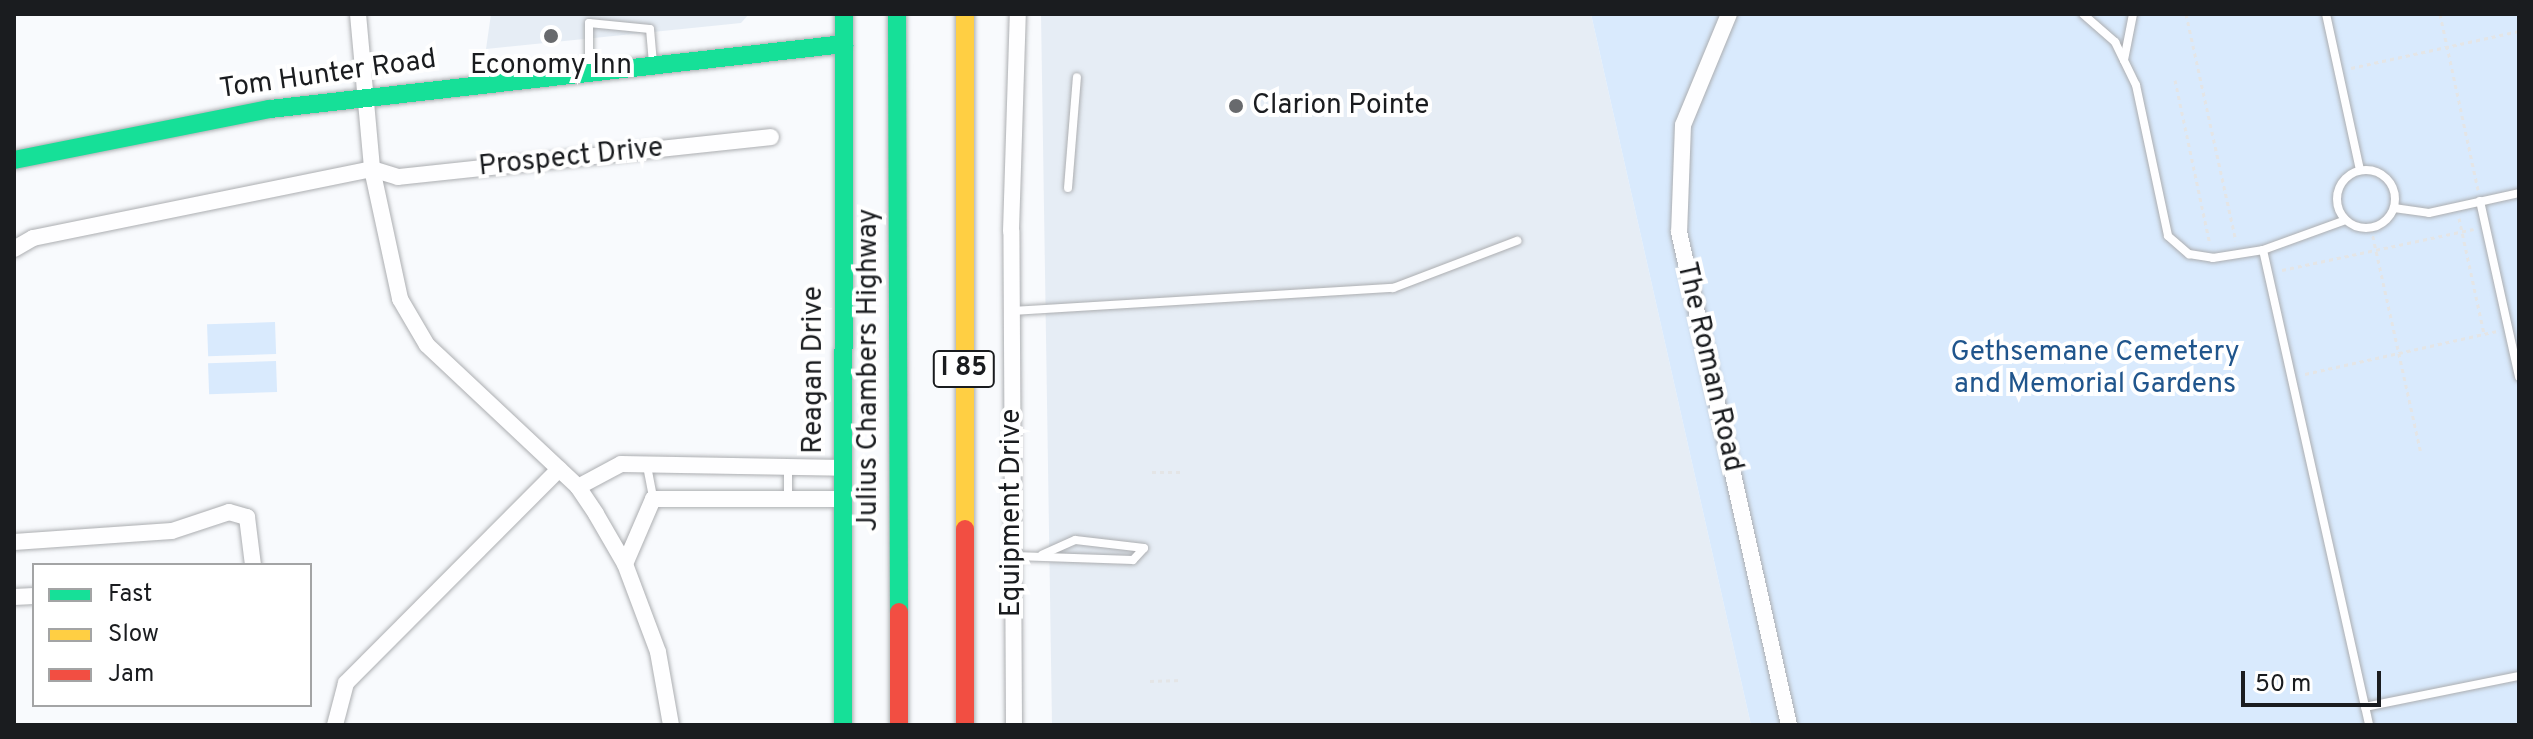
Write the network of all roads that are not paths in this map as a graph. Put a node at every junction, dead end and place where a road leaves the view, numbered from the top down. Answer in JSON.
{"nodes":[{"id":1,"x":358,"y":14,"type":"edge"},
{"id":2,"x":844,"y":14,"type":"edge"},
{"id":3,"x":897,"y":14,"type":"edge"},
{"id":4,"x":965,"y":14,"type":"edge"},
{"id":5,"x":1018,"y":14,"type":"edge"},
{"id":6,"x":1729,"y":14,"type":"edge"},
{"id":7,"x":2083,"y":14,"type":"edge"},
{"id":8,"x":2133,"y":14,"type":"edge"},
{"id":9,"x":2326,"y":14,"type":"edge"},
{"id":10,"x":844,"y":44,"type":"junction"},
{"id":11,"x":2124,"y":60,"type":"junction"},
{"id":12,"x":653,"y":62,"type":"junction"},
{"id":13,"x":589,"y":68,"type":"junction"},
{"id":14,"x":1077,"y":77,"type":"dead end"},
{"id":15,"x":363,"y":96,"type":"junction"},
{"id":16,"x":771,"y":137,"type":"dead end"},
{"id":17,"x":14,"y":160,"type":"edge"},
{"id":18,"x":372,"y":169,"type":"junction"},
{"id":19,"x":2360,"y":170,"type":"junction"},
{"id":20,"x":1068,"y":188,"type":"dead end"},
{"id":21,"x":2519,"y":193,"type":"edge"},
{"id":22,"x":2480,"y":201,"type":"junction"},
{"id":23,"x":2394,"y":208,"type":"junction"},
{"id":24,"x":2346,"y":220,"type":"junction"},
{"id":25,"x":1517,"y":241,"type":"dead end"},
{"id":26,"x":14,"y":249,"type":"edge"},
{"id":27,"x":2263,"y":250,"type":"junction"},
{"id":28,"x":1012,"y":311,"type":"junction"},
{"id":29,"x":2519,"y":377,"type":"edge"},
{"id":30,"x":647,"y":466,"type":"junction"},
{"id":31,"x":788,"y":467,"type":"junction"},
{"id":32,"x":843,"y":468,"type":"junction"},
{"id":33,"x":559,"y":469,"type":"junction"},
{"id":34,"x":578,"y":487,"type":"junction"},
{"id":35,"x":653,"y":499,"type":"junction"},
{"id":36,"x":788,"y":499,"type":"junction"},
{"id":37,"x":843,"y":499,"type":"junction"},
{"id":38,"x":14,"y":542,"type":"edge"},
{"id":39,"x":1042,"y":555,"type":"junction"},
{"id":40,"x":1012,"y":556,"type":"junction"},
{"id":41,"x":253,"y":563,"type":"edge"},
{"id":42,"x":625,"y":564,"type":"junction"},
{"id":43,"x":2519,"y":676,"type":"edge"},
{"id":44,"x":2365,"y":707,"type":"junction"},
{"id":45,"x":335,"y":725,"type":"edge"},
{"id":46,"x":671,"y":725,"type":"edge"},
{"id":47,"x":843,"y":725,"type":"edge"},
{"id":48,"x":899,"y":725,"type":"edge"},
{"id":49,"x":965,"y":725,"type":"edge"},
{"id":50,"x":1014,"y":725,"type":"edge"},
{"id":51,"x":1789,"y":725,"type":"edge"},
{"id":52,"x":2369,"y":725,"type":"edge"}],
"edges":[{"from":1,"to":15,"type":"street"},
{"from":2,"to":10,"type":"main road","name":"Reagan Drive"},
{"from":3,"to":48,"type":"main road","name":"Julius Chambers Highway","number":"I 85"},
{"from":4,"to":49,"type":"main road","number":"I 85"},
{"from":5,"to":28,"type":"street","name":"Equipment Drive"},
{"from":6,"to":51,"type":"street","name":"The Roman Road"},
{"from":7,"to":11,"type":"lane"},
{"from":8,"to":11,"type":"lane"},
{"from":9,"to":19,"type":"lane"},
{"from":10,"to":12,"type":"main road","name":"Tom Hunter Road"},
{"from":10,"to":32,"type":"main road","name":"Reagan Drive"},
{"from":11,"to":27,"type":"lane"},
{"from":12,"to":13,"type":"main road","name":"Tom Hunter Road"},
{"from":12,"to":13,"type":"lane"},
{"from":13,"to":15,"type":"main road","name":"Tom Hunter Road"},
{"from":14,"to":20,"type":"lane"},
{"from":15,"to":17,"type":"main road","name":"Tom Hunter Road"},
{"from":15,"to":18,"type":"street"},
{"from":16,"to":18,"type":"street","name":"Prospect Drive"},
{"from":18,"to":26,"type":"street","name":"Prospect Drive"},
{"from":18,"to":33,"type":"street"},
{"from":19,"to":23,"type":"lane"},
{"from":19,"to":24,"type":"lane"},
{"from":21,"to":22,"type":"lane"},
{"from":22,"to":23,"type":"lane"},
{"from":22,"to":29,"type":"lane"},
{"from":23,"to":24,"type":"lane"},
{"from":24,"to":27,"type":"lane"},
{"from":25,"to":28,"type":"lane"},
{"from":27,"to":44,"type":"lane"},
{"from":28,"to":40,"type":"street","name":"Equipment Drive"},
{"from":30,"to":31,"type":"street"},
{"from":30,"to":34,"type":"street"},
{"from":30,"to":35,"type":"lane"},
{"from":31,"to":32,"type":"street"},
{"from":31,"to":36,"type":"lane"},
{"from":32,"to":37,"type":"main road","name":"Reagan Drive"},
{"from":33,"to":34,"type":"street"},
{"from":33,"to":45,"type":"street"},
{"from":34,"to":42,"type":"street"},
{"from":35,"to":36,"type":"street"},
{"from":35,"to":42,"type":"street"},
{"from":36,"to":37,"type":"street"},
{"from":37,"to":47,"type":"main road","name":"Reagan Drive"},
{"from":38,"to":41,"type":"street"},
{"from":39,"to":39,"type":"lane"},
{"from":39,"to":40,"type":"lane"},
{"from":40,"to":50,"type":"street","name":"Equipment Drive"},
{"from":42,"to":46,"type":"street"},
{"from":43,"to":44,"type":"lane"},
{"from":44,"to":52,"type":"lane"}]}
